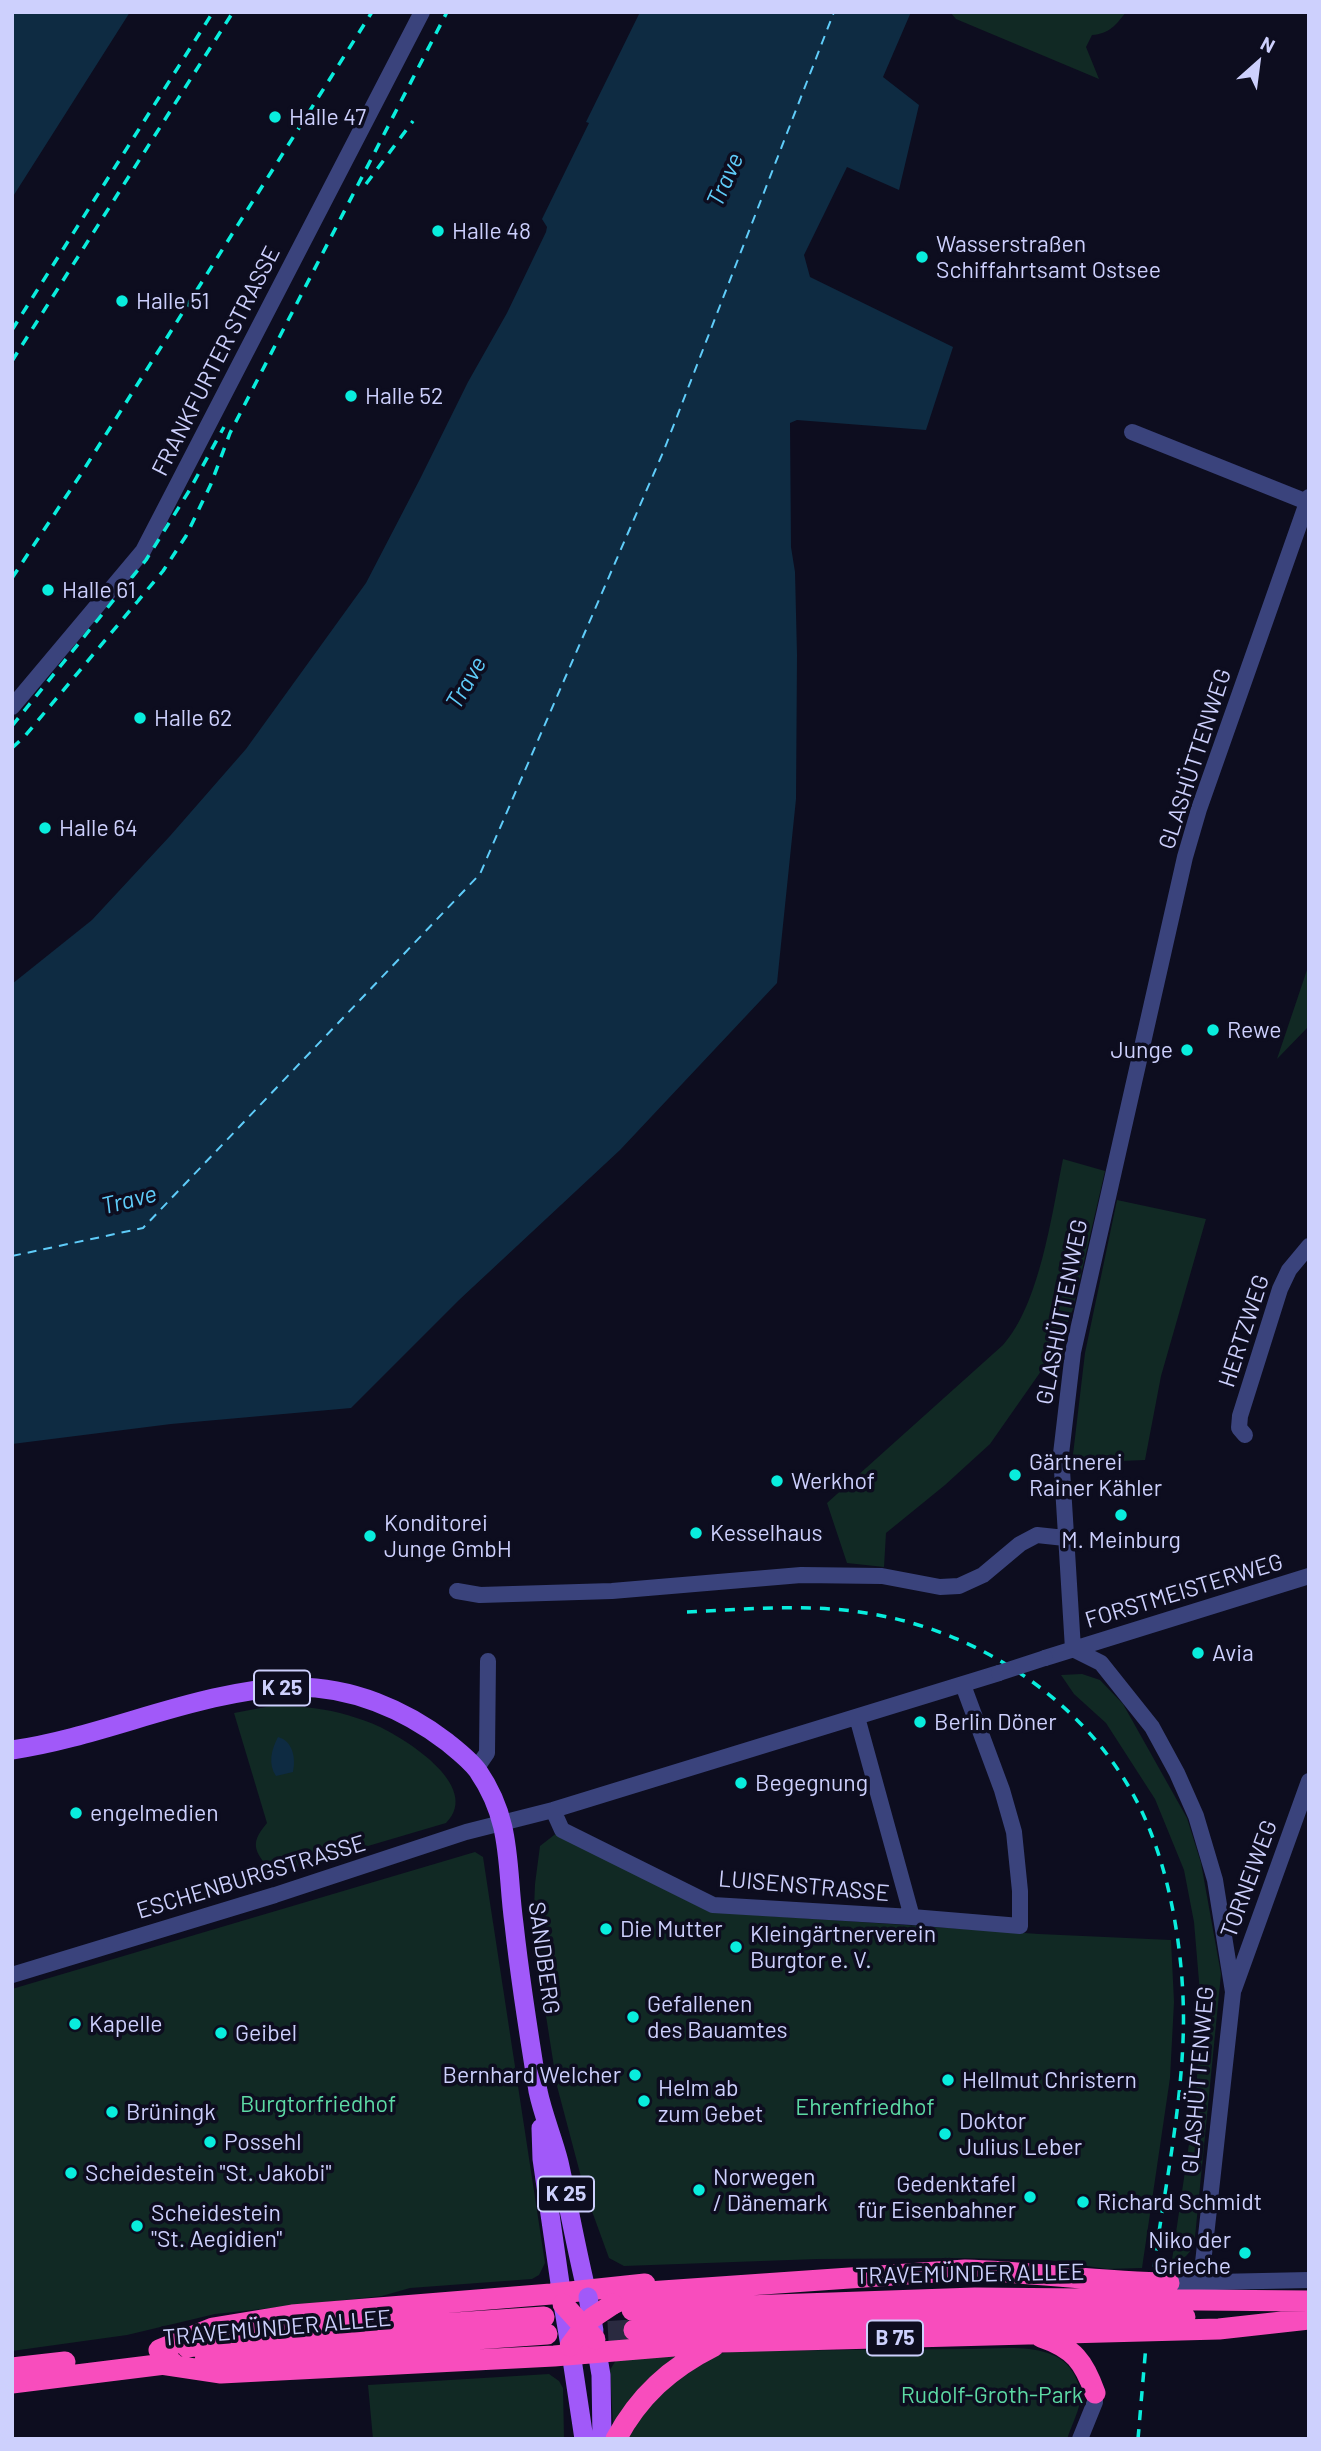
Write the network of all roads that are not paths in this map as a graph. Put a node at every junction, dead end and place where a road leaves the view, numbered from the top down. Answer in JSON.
{"nodes":[{"id":1,"x":422,"y":12,"type":"edge"},
{"id":2,"x":1132,"y":432,"type":"dead end"},
{"id":3,"x":1308,"y":500,"type":"edge"},
{"id":4,"x":12,"y":706,"type":"edge"},
{"id":5,"x":1309,"y":1246,"type":"edge"},
{"id":6,"x":1245,"y":1435,"type":"dead end"},
{"id":7,"x":1065,"y":1538,"type":"junction"},
{"id":8,"x":1309,"y":1576,"type":"edge"},
{"id":9,"x":457,"y":1591,"type":"dead end"},
{"id":10,"x":1073,"y":1649,"type":"junction"},
{"id":11,"x":488,"y":1661,"type":"dead end"},
{"id":12,"x":963,"y":1685,"type":"junction"},
{"id":13,"x":858,"y":1717,"type":"junction"},
{"id":14,"x":12,"y":1750,"type":"edge"},
{"id":15,"x":477,"y":1769,"type":"junction"},
{"id":16,"x":1309,"y":1781,"type":"edge"},
{"id":17,"x":553,"y":1810,"type":"junction"},
{"id":18,"x":503,"y":1822,"type":"junction"},
{"id":19,"x":912,"y":1917,"type":"junction"},
{"id":20,"x":12,"y":1975,"type":"edge"},
{"id":21,"x":1233,"y":1992,"type":"junction"},
{"id":22,"x":540,"y":2100,"type":"junction"},
{"id":23,"x":922,"y":2272,"type":"junction"},
{"id":24,"x":1309,"y":2280,"type":"edge"},
{"id":25,"x":1201,"y":2281,"type":"junction"},
{"id":26,"x":1169,"y":2283,"type":"joint"},
{"id":27,"x":706,"y":2287,"type":"junction"},
{"id":28,"x":559,"y":2297,"type":"junction"},
{"id":29,"x":1104,"y":2298,"type":"junction"},
{"id":30,"x":1309,"y":2301,"type":"edge"},
{"id":31,"x":1309,"y":2319,"type":"edge"},
{"id":32,"x":590,"y":2320,"type":"junction"},
{"id":33,"x":627,"y":2323,"type":"junction"},
{"id":34,"x":545,"y":2325,"type":"dead end"},
{"id":35,"x":1033,"y":2334,"type":"junction"},
{"id":36,"x":722,"y":2343,"type":"junction"},
{"id":37,"x":565,"y":2352,"type":"junction"},
{"id":38,"x":160,"y":2357,"type":"junction"},
{"id":39,"x":12,"y":2368,"type":"edge"},
{"id":40,"x":12,"y":2383,"type":"edge"},
{"id":41,"x":1095,"y":2393,"type":"joint"},
{"id":42,"x":584,"y":2439,"type":"edge"},
{"id":43,"x":602,"y":2439,"type":"edge"},
{"id":44,"x":616,"y":2439,"type":"edge"},
{"id":45,"x":1080,"y":2439,"type":"edge"}],
"edges":[{"from":1,"to":4,"type":"street","name":"FRANKFURTER STRASSE"},
{"from":2,"to":3,"type":"street"},
{"from":3,"to":7,"type":"street","name":"GLASHÜTTENWEG"},
{"from":5,"to":6,"type":"street","name":"HERTZWEG"},
{"from":7,"to":9,"type":"street"},
{"from":7,"to":10,"type":"street","name":"GLASHÜTTENWEG"},
{"from":8,"to":10,"type":"street","name":"FORSTMEISTERWEG"},
{"from":10,"to":12,"type":"street","bridge":true},
{"from":10,"to":21,"type":"street","name":"GLASHÜTTENWEG"},
{"from":11,"to":15,"type":"street"},
{"from":12,"to":13,"type":"street"},
{"from":12,"to":19,"type":"street","name":"LUISENSTRASSE"},
{"from":13,"to":17,"type":"street"},
{"from":13,"to":19,"type":"street","name":"LUISENSTRASSE"},
{"from":14,"to":15,"type":"main road","number":"K 25"},
{"from":15,"to":18,"type":"main road","number":"K 25"},
{"from":16,"to":21,"type":"street","name":"TORNEIWEG"},
{"from":17,"to":18,"type":"street"},
{"from":17,"to":19,"type":"street","name":"LUISENSTRASSE"},
{"from":18,"to":20,"type":"street","name":"ESCHENBURGSTRASSE"},
{"from":18,"to":22,"type":"main road","name":"SANDBERG","number":"K 25"},
{"from":21,"to":25,"type":"street","name":"GLASHÜTTENWEG"},
{"from":22,"to":28,"type":"main road","name":"SANDBERG","number":"K 25"},
{"from":22,"to":32,"type":"main road","name":"SANDBERG","number":"K 25"},
{"from":23,"to":26,"type":"highway"},
{"from":23,"to":27,"type":"highway"},
{"from":23,"to":29,"type":"highway"},
{"from":24,"to":25,"type":"street"},
{"from":25,"to":26,"type":"street"},
{"from":27,"to":32,"type":"highway"},
{"from":27,"to":33,"type":"highway"},
{"from":28,"to":32,"type":"highway","bridge":true},
{"from":28,"to":32,"type":"highway"},
{"from":28,"to":37,"type":"main road","number":"K 25","bridge":true},
{"from":28,"to":38,"type":"highway"},
{"from":29,"to":30,"type":"highway","name":"TRAVEMÜNDER ALLEE"},
{"from":29,"to":33,"type":"highway","name":"TRAVEMÜNDER ALLEE"},
{"from":31,"to":33,"type":"highway","name":"TRAVEMÜNDER ALLEE"},
{"from":31,"to":35,"type":"highway","number":"B 75"},
{"from":32,"to":33,"type":"highway","bridge":true},
{"from":32,"to":33,"type":"highway"},
{"from":32,"to":37,"type":"highway","bridge":true},
{"from":32,"to":43,"type":"main road","name":"SANDBERG"},
{"from":33,"to":36,"type":"highway"},
{"from":34,"to":38,"type":"highway","name":"TRAVEMÜNDER ALLEE"},
{"from":35,"to":36,"type":"highway","number":"B 75"},
{"from":35,"to":41,"type":"highway"},
{"from":36,"to":44,"type":"highway","number":"B 75"},
{"from":37,"to":38,"type":"highway"},
{"from":37,"to":42,"type":"main road"},
{"from":38,"to":39,"type":"highway","name":"TRAVEMÜNDER ALLEE"},
{"from":38,"to":40,"type":"highway","name":"TRAVEMÜNDER ALLEE"},
{"from":41,"to":45,"type":"street"}]}
